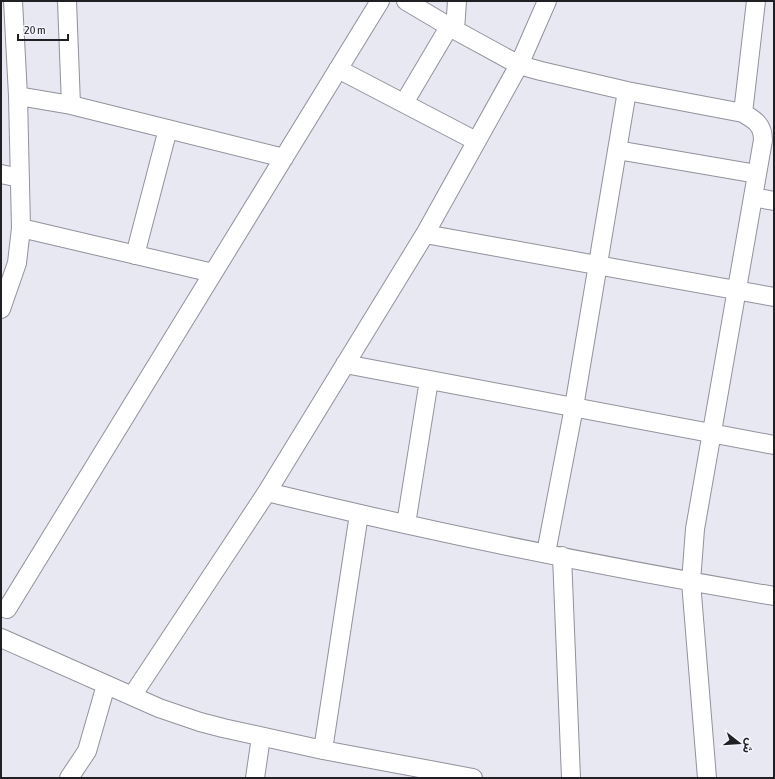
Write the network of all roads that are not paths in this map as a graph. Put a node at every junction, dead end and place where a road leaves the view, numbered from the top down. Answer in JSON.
{"nodes":[{"id":1,"x":13,"y":1,"type":"edge"},
{"id":2,"x":67,"y":1,"type":"edge"},
{"id":3,"x":380,"y":1,"type":"edge"},
{"id":4,"x":406,"y":1,"type":"edge"},
{"id":5,"x":456,"y":1,"type":"edge"},
{"id":6,"x":547,"y":1,"type":"edge"},
{"id":7,"x":756,"y":1,"type":"edge"},
{"id":8,"x":452,"y":29,"type":"junction"},
{"id":9,"x":519,"y":65,"type":"junction"},
{"id":10,"x":338,"y":69,"type":"junction"},
{"id":11,"x":627,"y":91,"type":"junction"},
{"id":12,"x":18,"y":96,"type":"junction"},
{"id":13,"x":404,"y":103,"type":"junction"},
{"id":14,"x":72,"y":105,"type":"junction"},
{"id":15,"x":743,"y":113,"type":"junction"},
{"id":16,"x":168,"y":129,"type":"junction"},
{"id":17,"x":476,"y":141,"type":"junction"},
{"id":18,"x":617,"y":150,"type":"junction"},
{"id":19,"x":284,"y":158,"type":"junction"},
{"id":20,"x":1,"y":174,"type":"edge"},
{"id":21,"x":757,"y":174,"type":"junction"},
{"id":22,"x":20,"y":178,"type":"junction"},
{"id":23,"x":753,"y":197,"type":"junction"},
{"id":24,"x":774,"y":201,"type":"edge"},
{"id":25,"x":21,"y":228,"type":"junction"},
{"id":26,"x":425,"y":234,"type":"junction"},
{"id":27,"x":135,"y":255,"type":"junction"},
{"id":28,"x":597,"y":265,"type":"junction"},
{"id":29,"x":213,"y":273,"type":"junction"},
{"id":30,"x":737,"y":290,"type":"junction"},
{"id":31,"x":774,"y":297,"type":"edge"},
{"id":32,"x":1,"y":309,"type":"edge"},
{"id":33,"x":345,"y":364,"type":"junction"},
{"id":34,"x":429,"y":380,"type":"junction"},
{"id":35,"x":574,"y":407,"type":"junction"},
{"id":36,"x":712,"y":433,"type":"junction"},
{"id":37,"x":774,"y":445,"type":"edge"},
{"id":38,"x":267,"y":492,"type":"junction"},
{"id":39,"x":359,"y":514,"type":"junction"},
{"id":40,"x":406,"y":524,"type":"junction"},
{"id":41,"x":554,"y":554,"type":"junction"},
{"id":42,"x":691,"y":582,"type":"junction"},
{"id":43,"x":774,"y":596,"type":"edge"},
{"id":44,"x":3,"y":612,"type":"edge"},
{"id":45,"x":1,"y":638,"type":"edge"},
{"id":46,"x":106,"y":684,"type":"junction"},
{"id":47,"x":132,"y":696,"type":"junction"},
{"id":48,"x":261,"y":737,"type":"junction"},
{"id":49,"x":323,"y":750,"type":"junction"},
{"id":50,"x":87,"y":751,"type":"junction"},
{"id":51,"x":69,"y":778,"type":"edge"},
{"id":52,"x":83,"y":778,"type":"edge"},
{"id":53,"x":255,"y":778,"type":"edge"},
{"id":54,"x":473,"y":778,"type":"edge"},
{"id":55,"x":571,"y":778,"type":"edge"},
{"id":56,"x":707,"y":778,"type":"edge"}],
"edges":[{"from":1,"to":12,"type":"street"},
{"from":2,"to":14,"type":"street"},
{"from":3,"to":10,"type":"street"},
{"from":4,"to":8,"type":"street"},
{"from":5,"to":8,"type":"street"},
{"from":6,"to":9,"type":"street"},
{"from":7,"to":15,"type":"street"},
{"from":8,"to":9,"type":"street"},
{"from":8,"to":13,"type":"street"},
{"from":9,"to":11,"type":"street"},
{"from":9,"to":17,"type":"street"},
{"from":10,"to":13,"type":"street"},
{"from":10,"to":19,"type":"street"},
{"from":11,"to":15,"type":"street"},
{"from":11,"to":18,"type":"street"},
{"from":12,"to":14,"type":"street"},
{"from":12,"to":22,"type":"street"},
{"from":13,"to":17,"type":"street"},
{"from":14,"to":16,"type":"street"},
{"from":15,"to":21,"type":"street"},
{"from":16,"to":19,"type":"street"},
{"from":16,"to":27,"type":"street"},
{"from":17,"to":26,"type":"street"},
{"from":18,"to":21,"type":"street"},
{"from":18,"to":28,"type":"street"},
{"from":19,"to":29,"type":"street"},
{"from":20,"to":22,"type":"street"},
{"from":21,"to":23,"type":"street"},
{"from":22,"to":25,"type":"street"},
{"from":23,"to":24,"type":"street"},
{"from":23,"to":30,"type":"street"},
{"from":25,"to":27,"type":"street"},
{"from":25,"to":32,"type":"street"},
{"from":26,"to":28,"type":"street"},
{"from":26,"to":33,"type":"street"},
{"from":27,"to":29,"type":"street"},
{"from":28,"to":30,"type":"street"},
{"from":28,"to":35,"type":"street"},
{"from":29,"to":44,"type":"street"},
{"from":30,"to":31,"type":"street"},
{"from":30,"to":36,"type":"street"},
{"from":33,"to":34,"type":"street"},
{"from":33,"to":38,"type":"street"},
{"from":34,"to":35,"type":"street"},
{"from":34,"to":40,"type":"street"},
{"from":35,"to":36,"type":"street"},
{"from":35,"to":41,"type":"street"},
{"from":36,"to":37,"type":"street"},
{"from":36,"to":42,"type":"street"},
{"from":38,"to":39,"type":"street"},
{"from":38,"to":47,"type":"street"},
{"from":39,"to":40,"type":"street"},
{"from":39,"to":49,"type":"street"},
{"from":40,"to":41,"type":"street"},
{"from":41,"to":42,"type":"street"},
{"from":41,"to":55,"type":"street"},
{"from":42,"to":43,"type":"street"},
{"from":42,"to":56,"type":"street"},
{"from":45,"to":46,"type":"street"},
{"from":46,"to":47,"type":"street"},
{"from":46,"to":50,"type":"street"},
{"from":47,"to":48,"type":"street"},
{"from":48,"to":49,"type":"street"},
{"from":48,"to":53,"type":"street"},
{"from":49,"to":54,"type":"street"},
{"from":50,"to":51,"type":"street"},
{"from":50,"to":52,"type":"street"}]}
